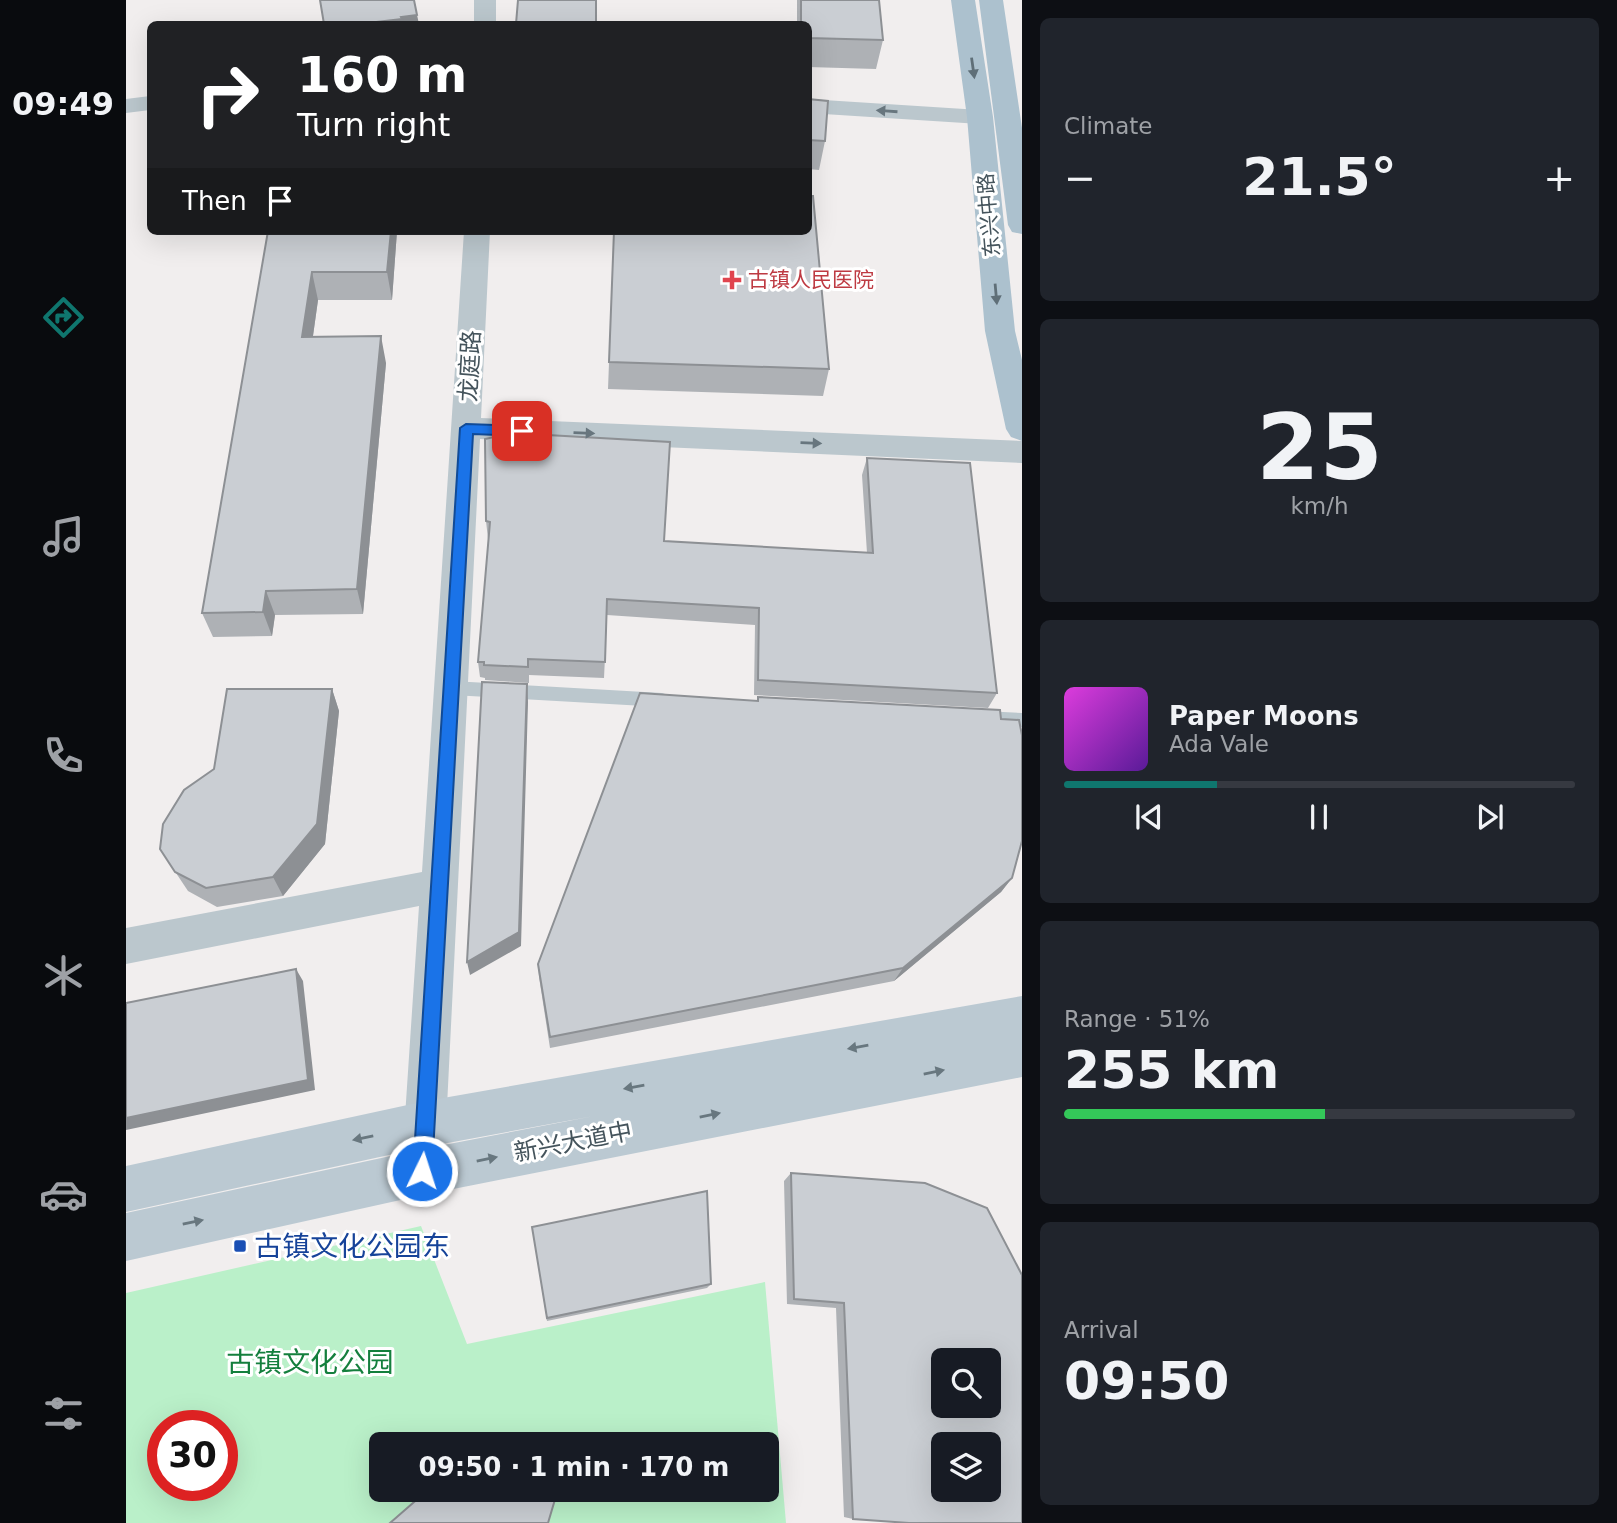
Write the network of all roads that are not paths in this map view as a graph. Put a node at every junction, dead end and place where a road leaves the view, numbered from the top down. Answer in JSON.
{"nodes":[{"id":1,"x":485,"y":0,"type":"edge"},
{"id":2,"x":963,"y":0,"type":"edge"},
{"id":3,"x":991,"y":0,"type":"edge"},
{"id":4,"x":485,"y":21,"type":"edge"},
{"id":5,"x":147,"y":103,"type":"edge"},
{"id":6,"x":126,"y":106,"type":"edge"},
{"id":7,"x":812,"y":106,"type":"edge"},
{"id":8,"x":980,"y":117,"type":"junction"},
{"id":9,"x":1022,"y":225,"type":"edge"},
{"id":10,"x":477,"y":235,"type":"edge"},
{"id":11,"x":466,"y":428,"type":"junction"},
{"id":12,"x":1022,"y":429,"type":"edge"},
{"id":13,"x":1022,"y":453,"type":"edge"},
{"id":14,"x":452,"y":688,"type":"junction"},
{"id":15,"x":675,"y":700,"type":"edge"},
{"id":16,"x":966,"y":717,"type":"edge"},
{"id":17,"x":1022,"y":720,"type":"edge"},
{"id":18,"x":441,"y":885,"type":"junction"},
{"id":19,"x":126,"y":946,"type":"edge"},
{"id":20,"x":1022,"y":1017,"type":"edge"},
{"id":21,"x":1022,"y":1055,"type":"edge"},
{"id":22,"x":816,"y":1075,"type":"junction"},
{"id":23,"x":426,"y":1124,"type":"junction"},
{"id":24,"x":422,"y":1171,"type":"junction"},
{"id":25,"x":126,"y":1189,"type":"edge"},
{"id":26,"x":126,"y":1237,"type":"edge"}],
"edges":[{"from":1,"to":4,"type":"street"},
{"from":2,"to":8,"type":"main road","name":"东兴中路","one_way":true},
{"from":3,"to":9,"type":"main road","name":"东兴中路"},
{"from":5,"to":6,"type":"street"},
{"from":8,"to":7,"type":"street","one_way":true},
{"from":8,"to":12,"type":"main road","name":"东兴中路","one_way":true},
{"from":10,"to":11,"type":"street","name":"龙庭路"},
{"from":11,"to":13,"type":"street","one_way":true},
{"from":11,"to":14,"type":"street","name":"龙庭路"},
{"from":14,"to":15,"type":"lane"},
{"from":14,"to":18,"type":"street","name":"龙庭路"},
{"from":16,"to":17,"type":"lane"},
{"from":18,"to":19,"type":"street"},
{"from":18,"to":23,"type":"street","name":"龙庭路"},
{"from":20,"to":22,"type":"main road","name":"新兴大道中","one_way":true},
{"from":22,"to":21,"type":"main road","name":"新兴大道中","one_way":true},
{"from":22,"to":23,"type":"main road","name":"新兴大道中","one_way":true},
{"from":24,"to":22,"type":"main road","name":"新兴大道中","one_way":true},
{"from":23,"to":24,"type":"street","name":"龙庭路"},
{"from":23,"to":25,"type":"main road","name":"新兴大道中","one_way":true},
{"from":26,"to":24,"type":"main road","name":"新兴大道中","one_way":true}]}
